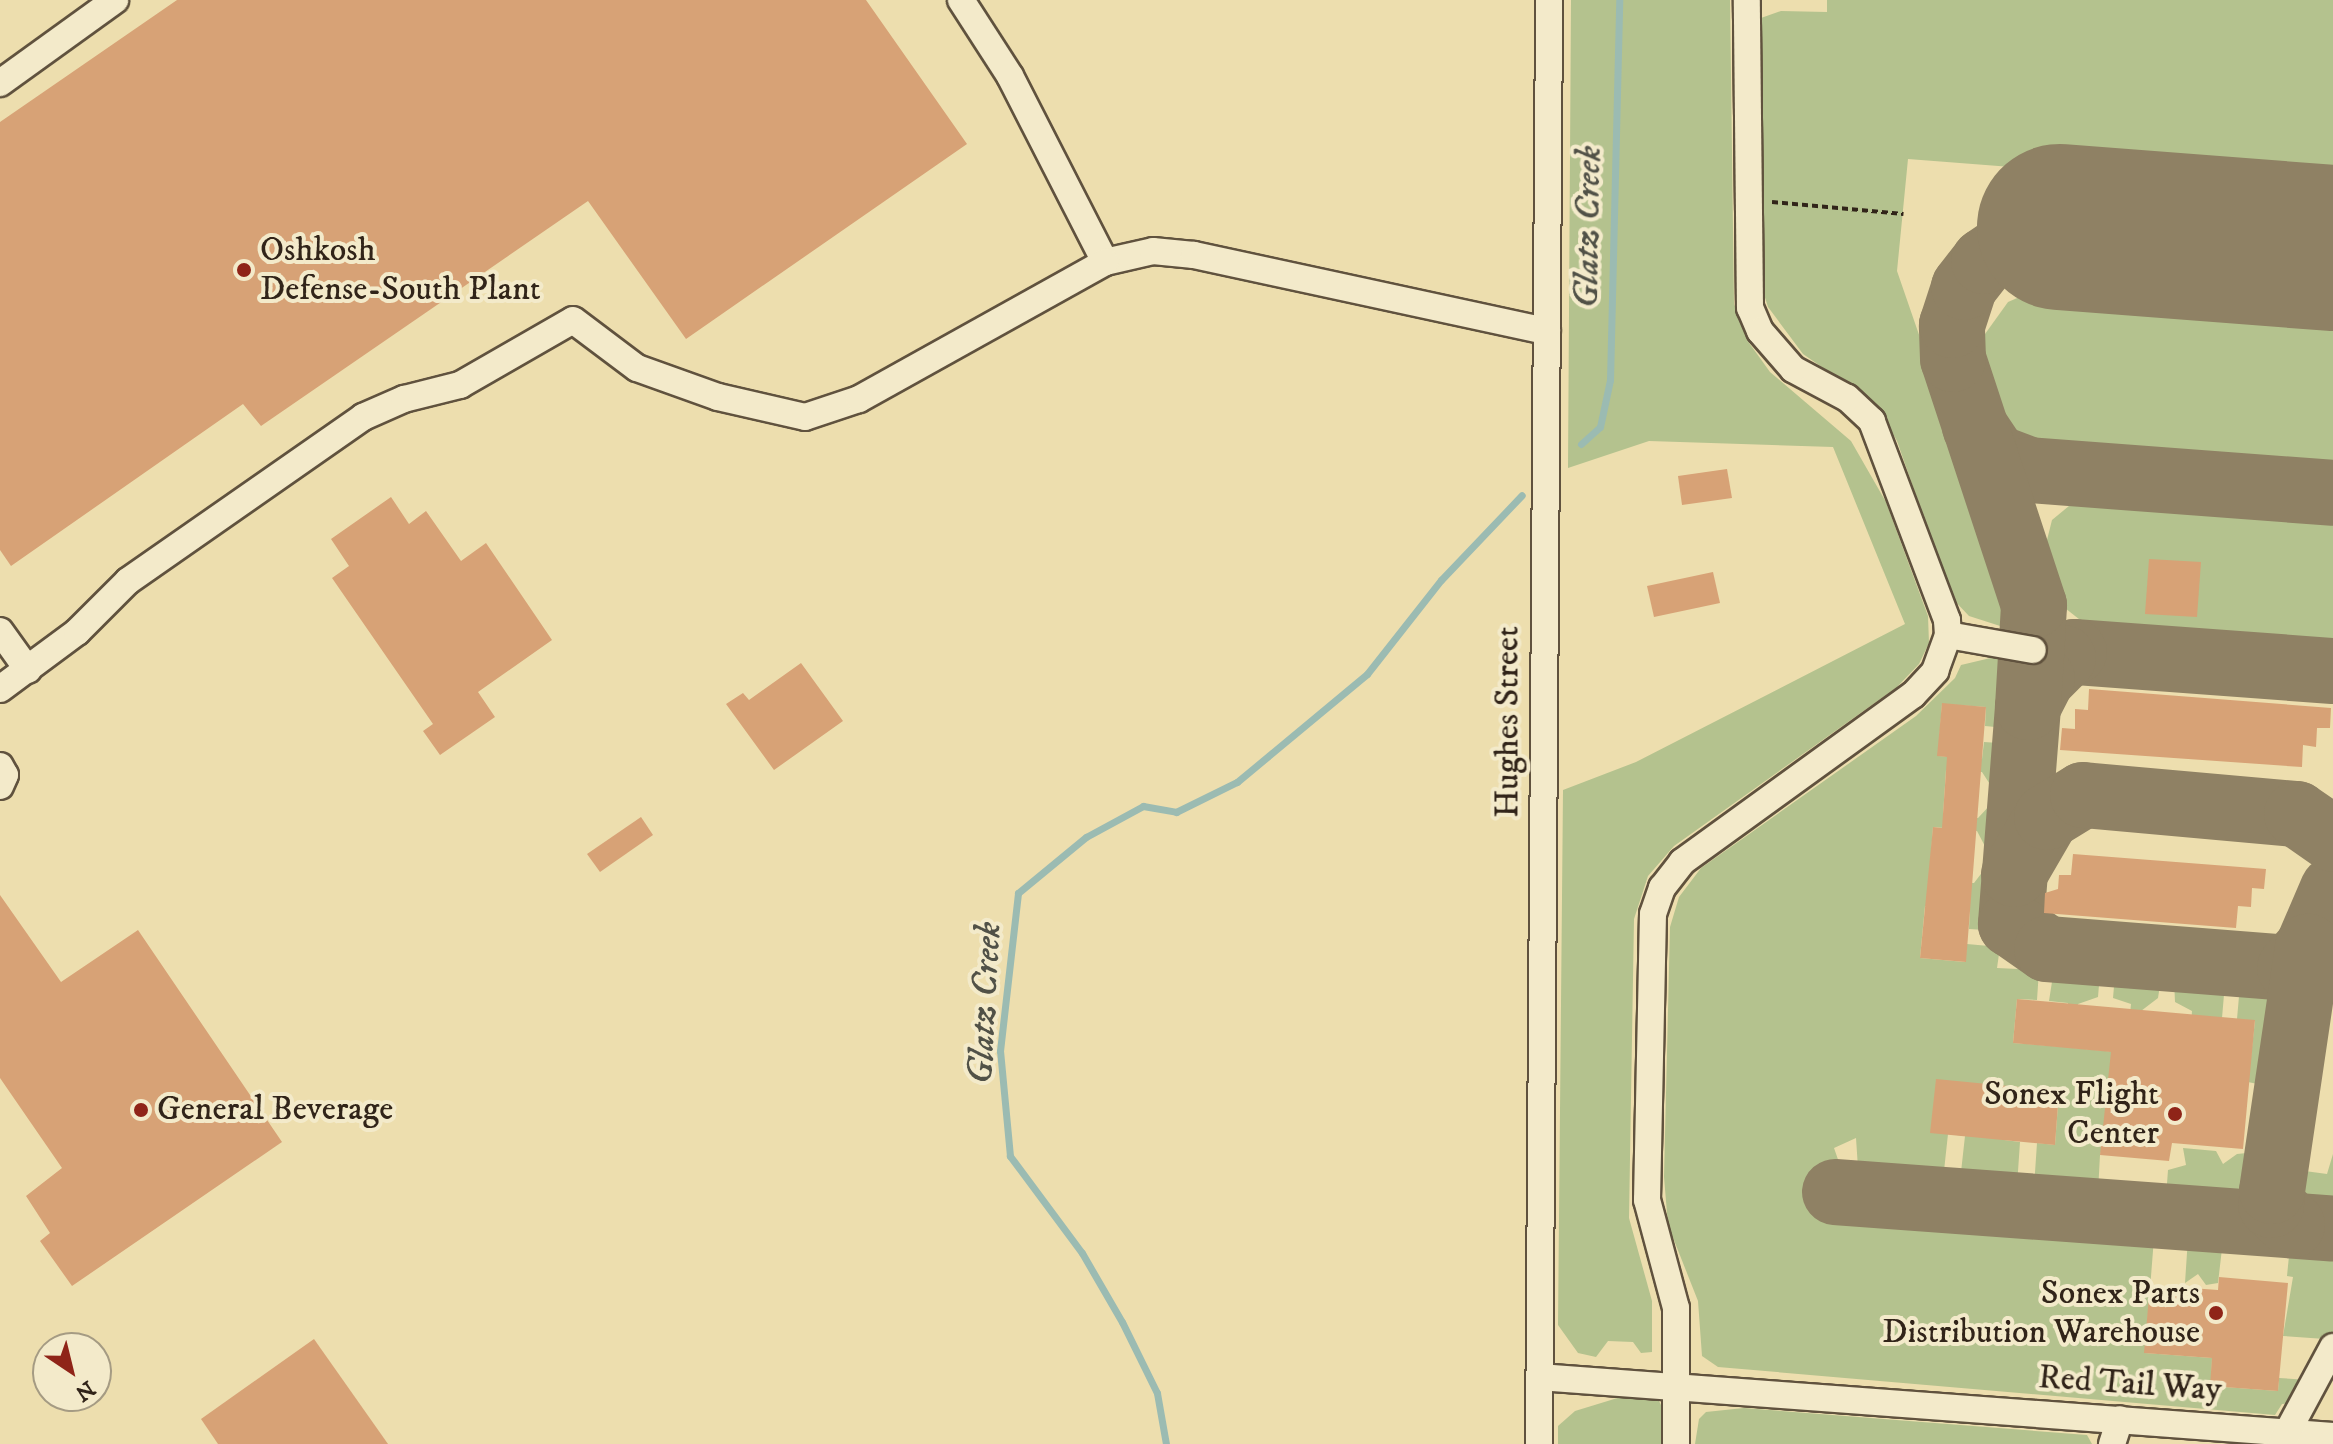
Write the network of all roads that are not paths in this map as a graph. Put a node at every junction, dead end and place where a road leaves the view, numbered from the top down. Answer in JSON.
{"nodes":[{"id":1,"x":115,"y":0,"type":"edge"},
{"id":2,"x":961,"y":0,"type":"edge"},
{"id":3,"x":1549,"y":0,"type":"edge"},
{"id":4,"x":1747,"y":0,"type":"edge"},
{"id":5,"x":0,"y":83,"type":"edge"},
{"id":6,"x":1105,"y":262,"type":"junction"},
{"id":7,"x":1547,"y":331,"type":"junction"},
{"id":8,"x":0,"y":631,"type":"edge"},
{"id":9,"x":1948,"y":635,"type":"junction"},
{"id":10,"x":2033,"y":650,"type":"dead end"},
{"id":11,"x":32,"y":667,"type":"junction"},
{"id":12,"x":0,"y":689,"type":"edge"},
{"id":13,"x":0,"y":766,"type":"edge"},
{"id":14,"x":0,"y":786,"type":"edge"},
{"id":15,"x":2333,"y":1347,"type":"edge"},
{"id":16,"x":1539,"y":1377,"type":"junction"},
{"id":17,"x":1678,"y":1386,"type":"junction"},
{"id":18,"x":2116,"y":1432,"type":"edge"},
{"id":19,"x":2333,"y":1436,"type":"edge"},
{"id":20,"x":2284,"y":1438,"type":"edge"},
{"id":21,"x":1539,"y":1444,"type":"edge"},
{"id":22,"x":1676,"y":1444,"type":"edge"}],
"edges":[{"from":1,"to":5,"type":"street"},
{"from":2,"to":6,"type":"street"},
{"from":3,"to":7,"type":"street","name":"Hughes Street"},
{"from":4,"to":9,"type":"street"},
{"from":6,"to":7,"type":"street"},
{"from":6,"to":11,"type":"street"},
{"from":7,"to":16,"type":"street","name":"Hughes Street"},
{"from":8,"to":11,"type":"street"},
{"from":9,"to":10,"type":"street"},
{"from":9,"to":17,"type":"street"},
{"from":11,"to":12,"type":"street"},
{"from":13,"to":14,"type":"street"},
{"from":15,"to":20,"type":"street"},
{"from":16,"to":17,"type":"street","name":"Red Tail Way"},
{"from":16,"to":21,"type":"street","name":"Hughes Street"},
{"from":17,"to":18,"type":"street","name":"Red Tail Way"},
{"from":17,"to":22,"type":"street"},
{"from":18,"to":20,"type":"street","name":"Red Tail Way"},
{"from":19,"to":20,"type":"street","name":"Red Tail Way"}]}
